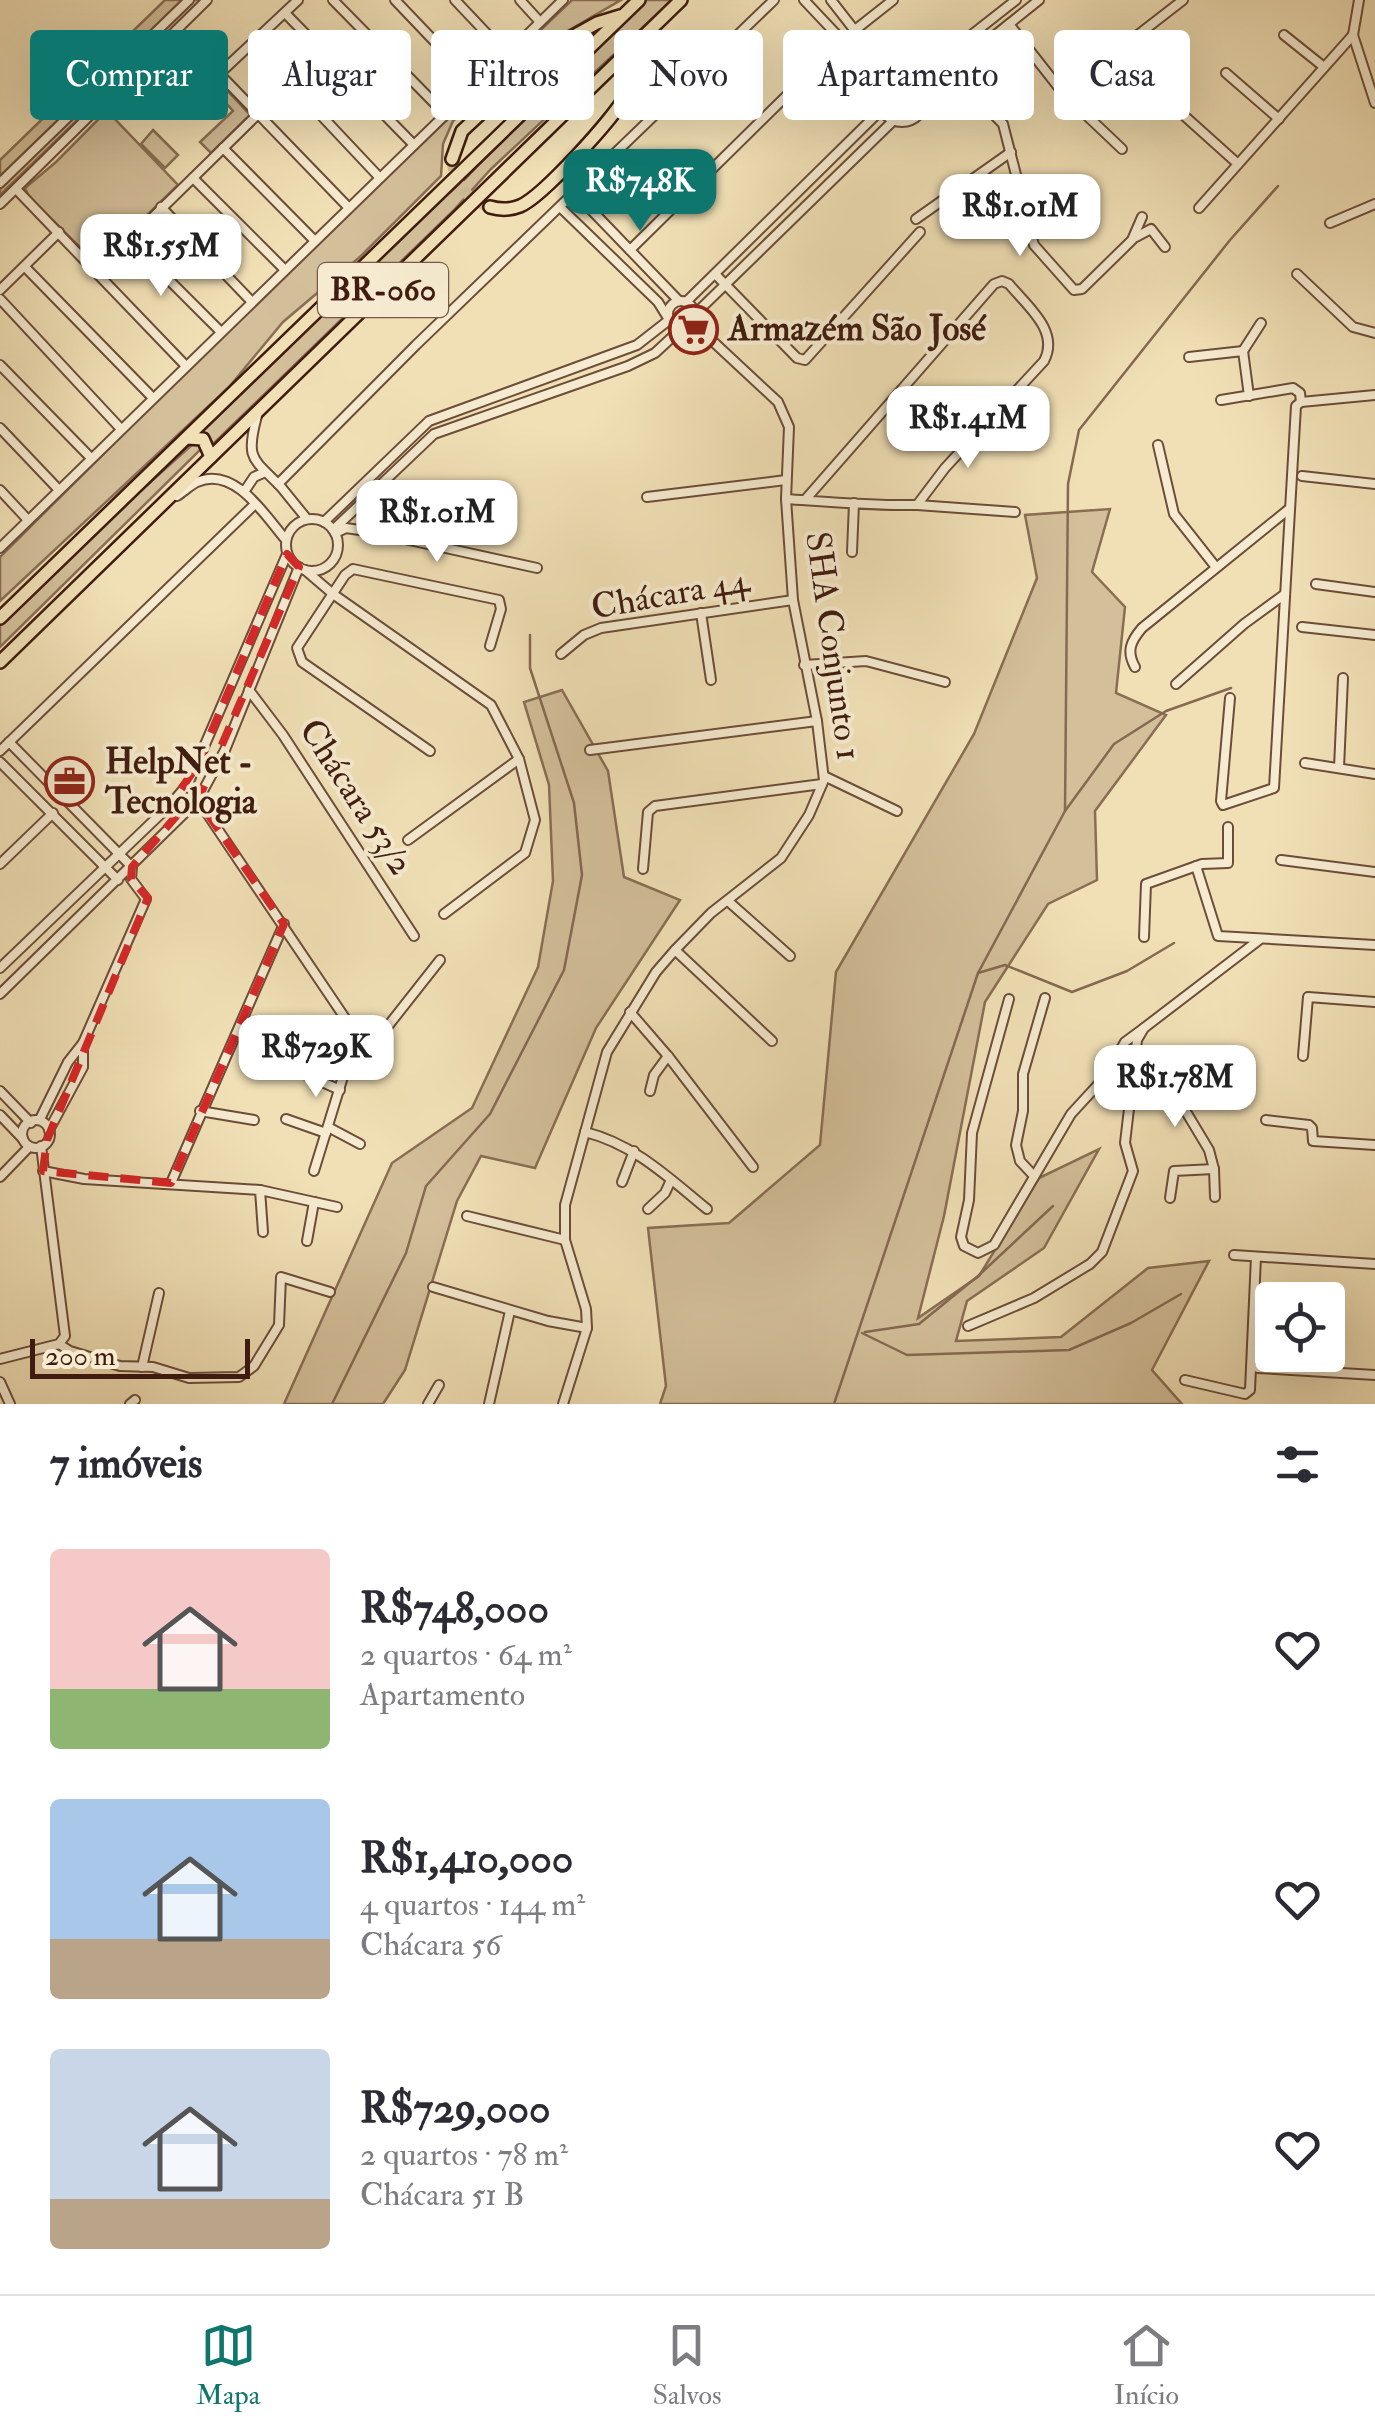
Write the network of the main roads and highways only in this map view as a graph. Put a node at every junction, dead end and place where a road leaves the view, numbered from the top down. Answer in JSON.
{"nodes":[{"id":1,"x":640,"y":0,"type":"edge"},
{"id":2,"x":681,"y":0,"type":"edge"},
{"id":3,"x":692,"y":0,"type":"edge"},
{"id":4,"x":670,"y":12,"type":"junction"},
{"id":5,"x":624,"y":15,"type":"junction"},
{"id":6,"x":652,"y":30,"type":"edge"},
{"id":7,"x":614,"y":66,"type":"edge"},
{"id":8,"x":614,"y":112,"type":"edge"},
{"id":9,"x":452,"y":159,"type":"dead end"},
{"id":10,"x":490,"y":208,"type":"dead end"},
{"id":11,"x":186,"y":438,"type":"junction"},
{"id":12,"x":211,"y":458,"type":"junction"},
{"id":13,"x":0,"y":618,"type":"edge"},
{"id":14,"x":0,"y":662,"type":"edge"}],
"edges":[{"from":1,"to":5,"type":"highway","number":"BR-060"},
{"from":2,"to":4,"type":"highway","number":"BR-060"},
{"from":3,"to":4,"type":"highway"},
{"from":4,"to":6,"type":"highway","number":"BR-060"},
{"from":5,"to":9,"type":"highway"},
{"from":5,"to":11,"type":"highway","number":"BR-060"},
{"from":7,"to":12,"type":"highway","number":"BR-060"},
{"from":8,"to":10,"type":"highway"},
{"from":11,"to":12,"type":"highway"},
{"from":11,"to":13,"type":"highway","number":"BR-060"},
{"from":12,"to":14,"type":"highway","number":"BR-060"}]}
